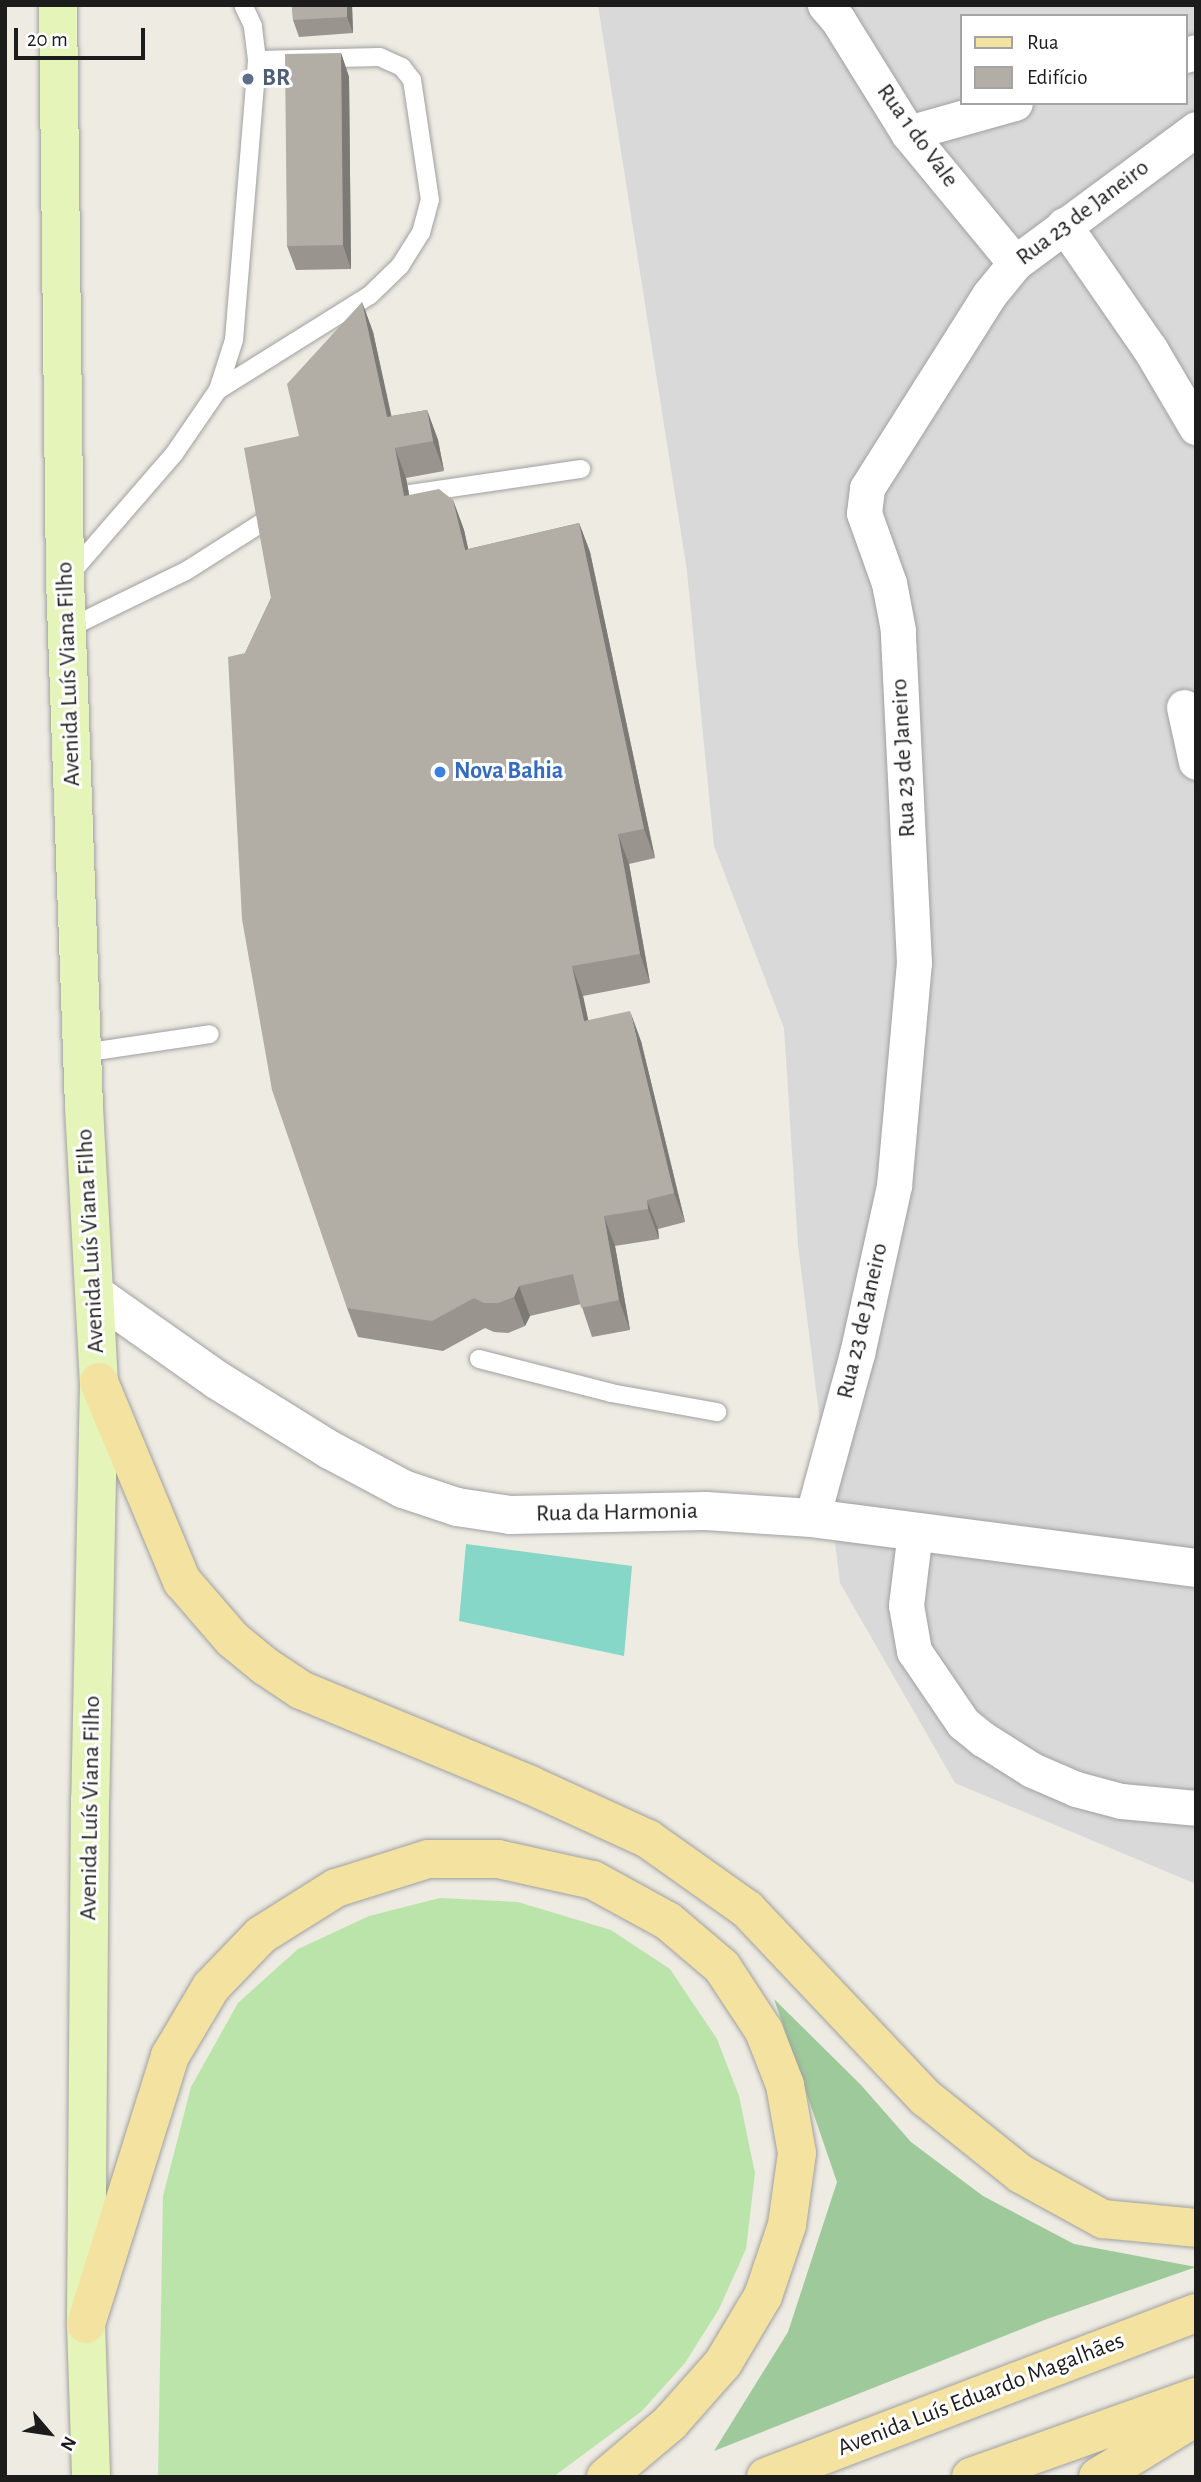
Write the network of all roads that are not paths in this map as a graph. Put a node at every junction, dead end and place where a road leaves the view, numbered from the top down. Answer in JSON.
{"nodes":[{"id":1,"x":58,"y":5,"type":"edge"},
{"id":2,"x":243,"y":5,"type":"edge"},
{"id":3,"x":825,"y":5,"type":"edge"},
{"id":4,"x":257,"y":60,"type":"junction"},
{"id":5,"x":1008,"y":105,"type":"edge"},
{"id":6,"x":1196,"y":129,"type":"edge"},
{"id":7,"x":908,"y":133,"type":"junction"},
{"id":8,"x":1064,"y":225,"type":"junction"},
{"id":9,"x":1014,"y":263,"type":"junction"},
{"id":10,"x":218,"y":390,"type":"junction"},
{"id":11,"x":1196,"y":427,"type":"edge"},
{"id":12,"x":581,"y":469,"type":"dead end"},
{"id":13,"x":409,"y":494,"type":"edge"},
{"id":14,"x":263,"y":522,"type":"edge"},
{"id":15,"x":65,"y":579,"type":"junction"},
{"id":16,"x":67,"y":629,"type":"junction"},
{"id":17,"x":1184,"y":707,"type":"dead end"},
{"id":18,"x":1196,"y":762,"type":"edge"},
{"id":19,"x":210,"y":1034,"type":"dead end"},
{"id":20,"x":82,"y":1053,"type":"junction"},
{"id":21,"x":95,"y":1294,"type":"junction"},
{"id":22,"x":479,"y":1359,"type":"dead end"},
{"id":23,"x":99,"y":1382,"type":"junction"},
{"id":24,"x":717,"y":1412,"type":"dead end"},
{"id":25,"x":812,"y":1518,"type":"junction"},
{"id":26,"x":915,"y":1531,"type":"junction"},
{"id":27,"x":1196,"y":1568,"type":"edge"},
{"id":28,"x":1196,"y":1808,"type":"edge"},
{"id":29,"x":1196,"y":2228,"type":"edge"},
{"id":30,"x":1196,"y":2313,"type":"edge"},
{"id":31,"x":86,"y":2324,"type":"junction"},
{"id":32,"x":1196,"y":2397,"type":"edge"},
{"id":33,"x":1196,"y":2417,"type":"edge"},
{"id":34,"x":91,"y":2477,"type":"edge"},
{"id":35,"x":606,"y":2477,"type":"edge"},
{"id":36,"x":766,"y":2477,"type":"edge"},
{"id":37,"x":971,"y":2477,"type":"edge"},
{"id":38,"x":1098,"y":2477,"type":"edge"}],
"edges":[{"from":1,"to":15,"type":"main road","name":"Avenida Luís Viana Filho"},
{"from":2,"to":4,"type":"lane"},
{"from":3,"to":7,"type":"street","name":"Rua 1 do Vale"},
{"from":4,"to":10,"type":"lane"},
{"from":4,"to":10,"type":"lane"},
{"from":5,"to":7,"type":"street"},
{"from":6,"to":8,"type":"street","name":"Rua 23 de Janeiro"},
{"from":7,"to":9,"type":"street","name":"Rua 1 do Vale"},
{"from":8,"to":9,"type":"street","name":"Rua 23 de Janeiro"},
{"from":8,"to":11,"type":"street"},
{"from":9,"to":25,"type":"street","name":"Rua 23 de Janeiro"},
{"from":10,"to":15,"type":"lane"},
{"from":12,"to":13,"type":"lane"},
{"from":14,"to":16,"type":"lane"},
{"from":15,"to":16,"type":"main road","name":"Avenida Luís Viana Filho"},
{"from":16,"to":20,"type":"main road","name":"Avenida Luís Viana Filho"},
{"from":17,"to":18,"type":"street"},
{"from":19,"to":20,"type":"lane"},
{"from":20,"to":21,"type":"main road","name":"Avenida Luís Viana Filho"},
{"from":21,"to":23,"type":"main road","name":"Avenida Luís Viana Filho"},
{"from":21,"to":25,"type":"street","name":"Rua da Harmonia"},
{"from":22,"to":24,"type":"lane"},
{"from":23,"to":29,"type":"main road"},
{"from":23,"to":31,"type":"main road","name":"Avenida Luís Viana Filho"},
{"from":25,"to":26,"type":"street","name":"Rua da Harmonia"},
{"from":26,"to":27,"type":"street","name":"Rua da Harmonia"},
{"from":26,"to":28,"type":"street"},
{"from":30,"to":36,"type":"main road","name":"Avenida Luís Eduardo Magalhães"},
{"from":31,"to":34,"type":"main road","name":"Avenida Luís Viana Filho"},
{"from":31,"to":35,"type":"main road"},
{"from":32,"to":37,"type":"main road"},
{"from":33,"to":38,"type":"main road"}]}
